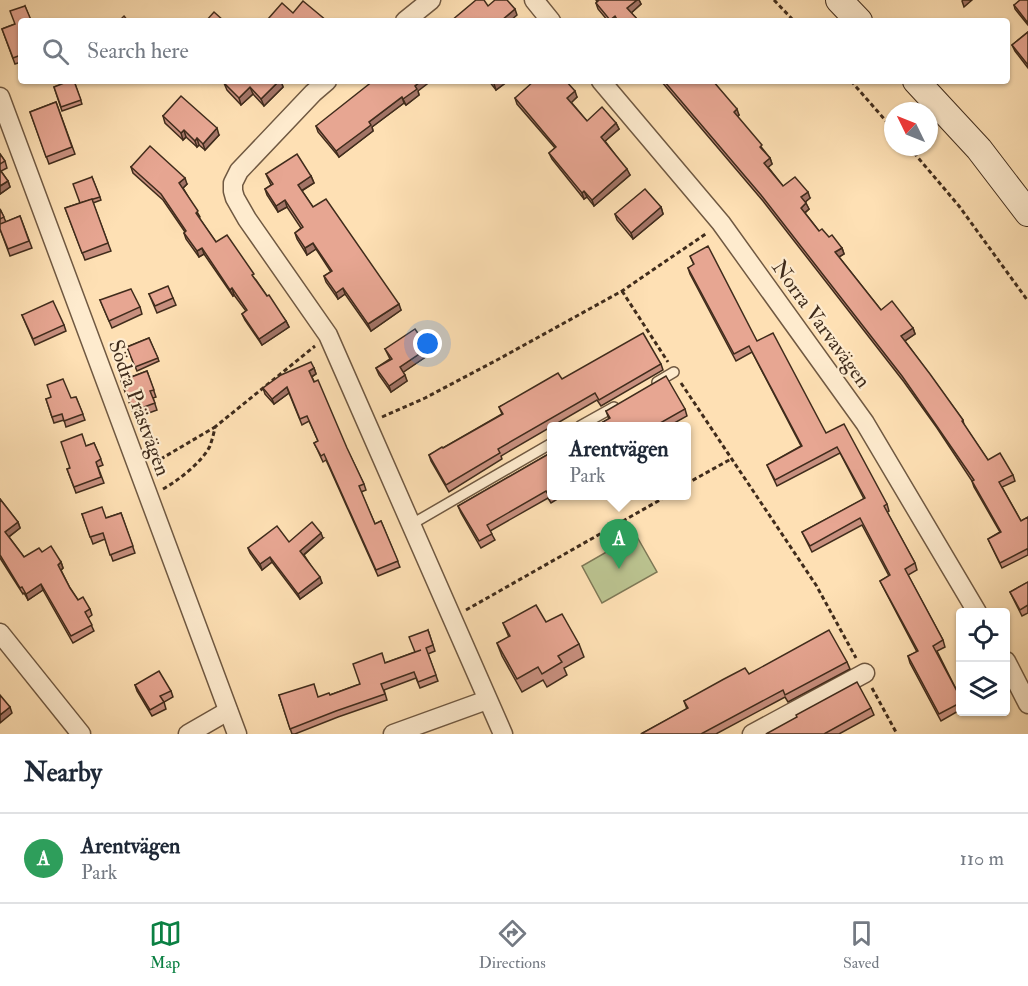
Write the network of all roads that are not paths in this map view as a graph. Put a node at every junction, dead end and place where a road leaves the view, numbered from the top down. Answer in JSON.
{"nodes":[{"id":1,"x":431,"y":0,"type":"edge"},
{"id":2,"x":534,"y":0,"type":"edge"},
{"id":3,"x":839,"y":0,"type":"edge"},
{"id":4,"x":409,"y":18,"type":"edge"},
{"id":5,"x":549,"y":18,"type":"edge"},
{"id":6,"x":856,"y":18,"type":"edge"},
{"id":7,"x":324,"y":84,"type":"edge"},
{"id":8,"x":604,"y":84,"type":"edge"},
{"id":9,"x":919,"y":84,"type":"edge"},
{"id":10,"x":0,"y":97,"type":"edge"},
{"id":11,"x":1028,"y":213,"type":"edge"},
{"id":12,"x":674,"y":372,"type":"road end"},
{"id":13,"x":646,"y":388,"type":"edge"},
{"id":14,"x":618,"y":405,"type":"edge"},
{"id":15,"x":587,"y":422,"type":"edge"},
{"id":16,"x":547,"y":446,"type":"edge"},
{"id":17,"x":411,"y":524,"type":"junction"},
{"id":18,"x":975,"y":608,"type":"edge"},
{"id":19,"x":0,"y":633,"type":"edge"},
{"id":20,"x":1010,"y":671,"type":"edge"},
{"id":21,"x":865,"y":674,"type":"road end"},
{"id":22,"x":487,"y":700,"type":"junction"},
{"id":23,"x":1028,"y":704,"type":"edge"},
{"id":24,"x":228,"y":711,"type":"junction"},
{"id":25,"x":81,"y":734,"type":"edge"},
{"id":26,"x":188,"y":734,"type":"edge"},
{"id":27,"x":237,"y":734,"type":"edge"},
{"id":28,"x":393,"y":734,"type":"edge"},
{"id":29,"x":503,"y":734,"type":"edge"},
{"id":30,"x":752,"y":734,"type":"edge"}],
"edges":[{"from":1,"to":4,"type":"street"},
{"from":2,"to":5,"type":"street"},
{"from":3,"to":6,"type":"street"},
{"from":7,"to":17,"type":"street"},
{"from":8,"to":18,"type":"street","name":"Norra Varvavägen"},
{"from":9,"to":11,"type":"street"},
{"from":10,"to":24,"type":"street","name":"Södra Prästvägen"},
{"from":12,"to":13,"type":"lane"},
{"from":14,"to":15,"type":"lane"},
{"from":16,"to":17,"type":"lane"},
{"from":17,"to":22,"type":"street"},
{"from":19,"to":25,"type":"street"},
{"from":20,"to":23,"type":"street"},
{"from":21,"to":30,"type":"street"},
{"from":22,"to":28,"type":"street"},
{"from":22,"to":29,"type":"street"},
{"from":24,"to":26,"type":"street"},
{"from":24,"to":27,"type":"street","name":"Södra Prästvägen"}]}
